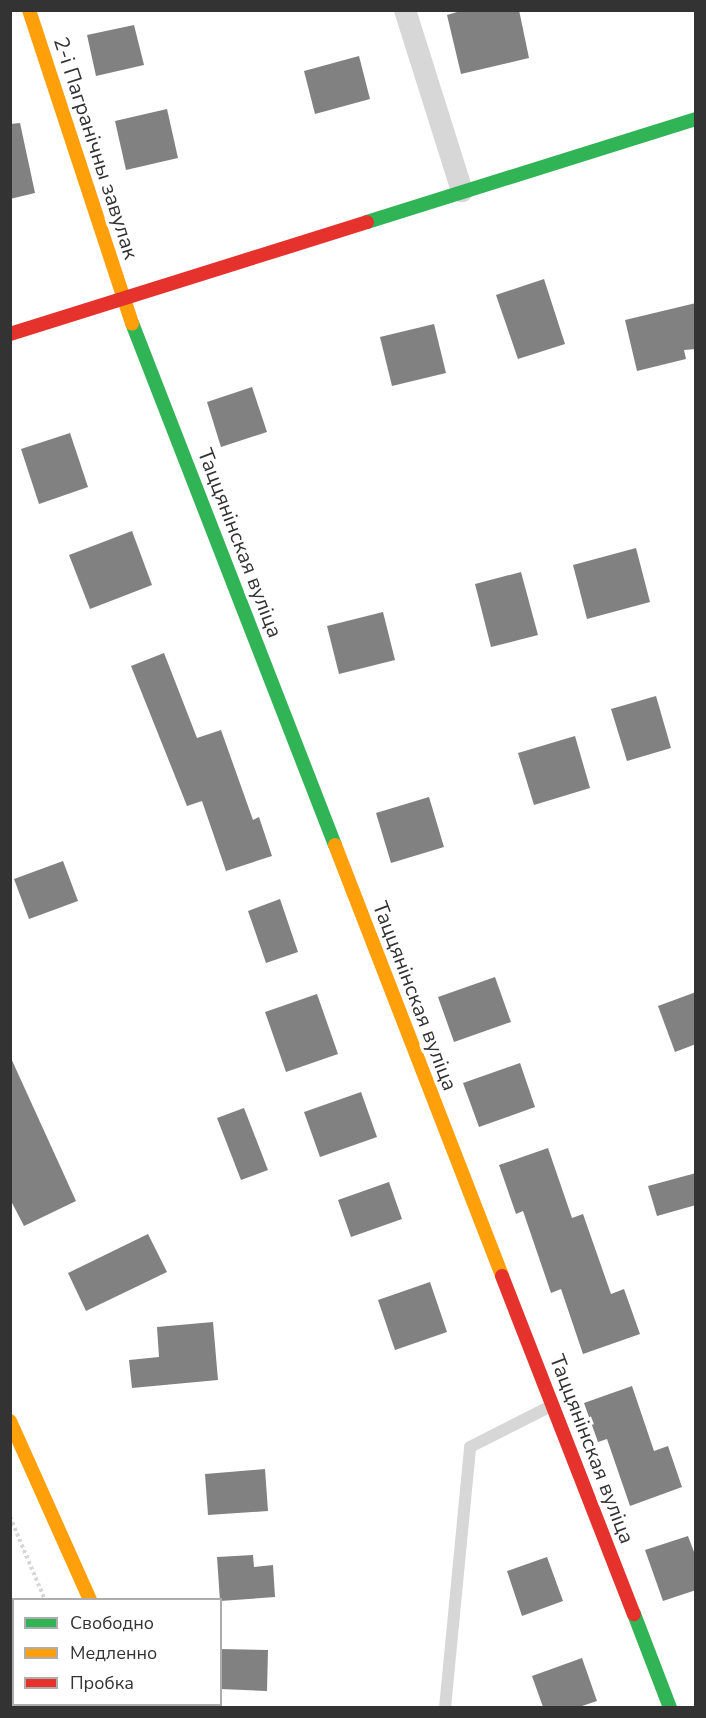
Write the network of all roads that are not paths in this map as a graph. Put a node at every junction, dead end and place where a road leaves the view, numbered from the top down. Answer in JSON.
{"nodes":[{"id":1,"x":29,"y":10,"type":"edge"},
{"id":2,"x":405,"y":10,"type":"edge"},
{"id":3,"x":696,"y":119,"type":"edge"},
{"id":4,"x":462,"y":191,"type":"junction"},
{"id":5,"x":123,"y":299,"type":"junction"},
{"id":6,"x":10,"y":334,"type":"edge"},
{"id":7,"x":552,"y":1405,"type":"junction"},
{"id":8,"x":10,"y":1421,"type":"edge"},
{"id":9,"x":90,"y":1598,"type":"edge"},
{"id":10,"x":445,"y":1707,"type":"edge"},
{"id":11,"x":670,"y":1707,"type":"edge"}],
"edges":[{"from":1,"to":5,"type":"street","name":"2-і Пагранічны завулак"},
{"from":2,"to":4,"type":"street"},
{"from":3,"to":4,"type":"street"},
{"from":4,"to":5,"type":"street"},
{"from":5,"to":6,"type":"street"},
{"from":5,"to":7,"type":"street","name":"Таццянінская вуліца"},
{"from":7,"to":10,"type":"lane"},
{"from":7,"to":11,"type":"street","name":"Таццянінская вуліца"},
{"from":8,"to":9,"type":"street"}]}
